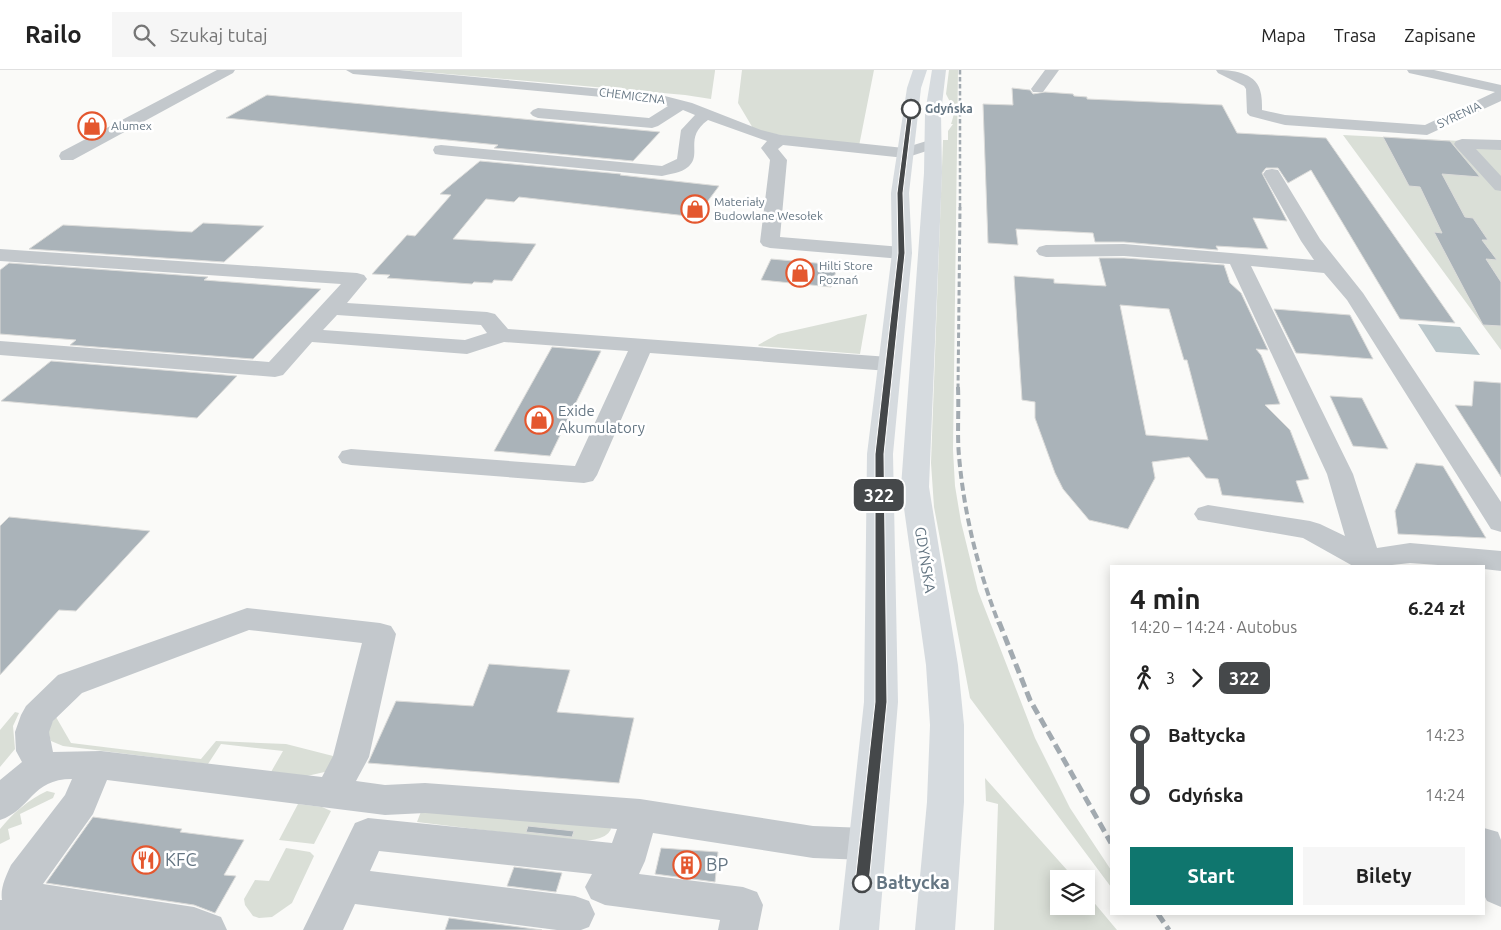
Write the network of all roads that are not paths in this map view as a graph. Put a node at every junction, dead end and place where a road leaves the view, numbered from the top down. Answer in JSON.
{"nodes":[{"id":1,"x":228,"y":70,"type":"edge"},
{"id":2,"x":353,"y":70,"type":"edge"},
{"id":3,"x":920,"y":70,"type":"edge"},
{"id":4,"x":940,"y":70,"type":"edge"},
{"id":5,"x":1052,"y":70,"type":"edge"},
{"id":6,"x":1223,"y":70,"type":"edge"},
{"id":7,"x":1414,"y":70,"type":"edge"},
{"id":8,"x":504,"y":83,"type":"junction"},
{"id":9,"x":1038,"y":89,"type":"dead end"},
{"id":10,"x":1501,"y":89,"type":"edge"},
{"id":11,"x":1501,"y":95,"type":"edge"},
{"id":12,"x":466,"y":96,"type":"dead end"},
{"id":13,"x":681,"y":104,"type":"junction"},
{"id":14,"x":538,"y":113,"type":"dead end"},
{"id":15,"x":707,"y":114,"type":"junction"},
{"id":16,"x":780,"y":140,"type":"junction"},
{"id":17,"x":933,"y":144,"type":"junction"},
{"id":18,"x":1501,"y":145,"type":"edge"},
{"id":19,"x":440,"y":150,"type":"dead end"},
{"id":20,"x":905,"y":153,"type":"junction"},
{"id":21,"x":67,"y":156,"type":"dead end"},
{"id":22,"x":933,"y":173,"type":"junction"},
{"id":23,"x":1272,"y":174,"type":"dead end"},
{"id":24,"x":1501,"y":186,"type":"edge"},
{"id":25,"x":1046,"y":252,"type":"dead end"},
{"id":26,"x":902,"y":253,"type":"junction"},
{"id":27,"x":0,"y":255,"type":"edge"},
{"id":28,"x":1238,"y":259,"type":"junction"},
{"id":29,"x":1330,"y":267,"type":"junction"},
{"id":30,"x":331,"y":308,"type":"junction"},
{"id":31,"x":502,"y":334,"type":"junction"},
{"id":32,"x":306,"y":335,"type":"junction"},
{"id":33,"x":642,"y":346,"type":"junction"},
{"id":34,"x":0,"y":348,"type":"edge"},
{"id":35,"x":889,"y":364,"type":"junction"},
{"id":36,"x":352,"y":457,"type":"dead end"},
{"id":37,"x":1208,"y":514,"type":"dead end"},
{"id":38,"x":1501,"y":523,"type":"edge"},
{"id":39,"x":1501,"y":561,"type":"edge"},
{"id":40,"x":1367,"y":562,"type":"edge"},
{"id":41,"x":44,"y":767,"type":"junction"},
{"id":42,"x":95,"y":773,"type":"junction"},
{"id":43,"x":332,"y":793,"type":"junction"},
{"id":44,"x":385,"y":800,"type":"junction"},
{"id":45,"x":0,"y":805,"type":"edge"},
{"id":46,"x":640,"y":816,"type":"junction"},
{"id":47,"x":368,"y":834,"type":"junction"},
{"id":48,"x":866,"y":844,"type":"junction"},
{"id":49,"x":1485,"y":847,"type":"edge"},
{"id":50,"x":615,"y":874,"type":"junction"},
{"id":51,"x":862,"y":883,"type":"junction"},
{"id":52,"x":344,"y":885,"type":"junction"},
{"id":53,"x":1501,"y":889,"type":"edge"},
{"id":54,"x":0,"y":893,"type":"edge"},
{"id":55,"x":0,"y":918,"type":"edge"},
{"id":56,"x":573,"y":922,"type":"edge"},
{"id":57,"x":79,"y":930,"type":"edge"},
{"id":58,"x":207,"y":930,"type":"edge"},
{"id":59,"x":323,"y":930,"type":"edge"},
{"id":60,"x":738,"y":930,"type":"edge"},
{"id":61,"x":850,"y":930,"type":"edge"},
{"id":62,"x":859,"y":930,"type":"edge"},
{"id":63,"x":935,"y":930,"type":"edge"}],
"edges":[{"from":1,"to":21,"type":"street"},
{"from":2,"to":8,"type":"street","name":"CHEMICZNA"},
{"from":3,"to":20,"type":"main road"},
{"from":4,"to":17,"type":"main road","name":"GDYŃSKA"},
{"from":5,"to":9,"type":"street"},
{"from":6,"to":11,"type":"street","name":"SYRENIA"},
{"from":7,"to":10,"type":"street","name":"SYRENIA"},
{"from":8,"to":12,"type":"street"},
{"from":8,"to":13,"type":"street","name":"CHEMICZNA"},
{"from":13,"to":14,"type":"street"},
{"from":13,"to":15,"type":"street","name":"CHEMICZNA"},
{"from":15,"to":16,"type":"street","name":"CHEMICZNA"},
{"from":15,"to":19,"type":"street"},
{"from":16,"to":20,"type":"street","name":"CHEMICZNA"},
{"from":16,"to":26,"type":"street"},
{"from":17,"to":20,"type":"street","name":"CHEMICZNA"},
{"from":17,"to":22,"type":"main road","name":"GDYŃSKA"},
{"from":18,"to":24,"type":"street"},
{"from":20,"to":22,"type":"street","name":"CHEMICZNA"},
{"from":20,"to":26,"type":"main road"},
{"from":22,"to":63,"type":"main road","name":"GDYŃSKA"},
{"from":23,"to":29,"type":"street"},
{"from":25,"to":28,"type":"street"},
{"from":26,"to":35,"type":"main road"},
{"from":27,"to":30,"type":"street"},
{"from":28,"to":29,"type":"street"},
{"from":28,"to":40,"type":"street"},
{"from":29,"to":38,"type":"street"},
{"from":30,"to":31,"type":"street"},
{"from":30,"to":32,"type":"street"},
{"from":31,"to":32,"type":"street"},
{"from":31,"to":33,"type":"street"},
{"from":32,"to":34,"type":"street"},
{"from":33,"to":35,"type":"street"},
{"from":33,"to":36,"type":"street"},
{"from":35,"to":48,"type":"main road"},
{"from":37,"to":40,"type":"street"},
{"from":39,"to":40,"type":"street"},
{"from":41,"to":42,"type":"street"},
{"from":41,"to":43,"type":"street"},
{"from":41,"to":45,"type":"street"},
{"from":42,"to":43,"type":"street"},
{"from":42,"to":54,"type":"street"},
{"from":42,"to":58,"type":"street"},
{"from":43,"to":44,"type":"street"},
{"from":44,"to":46,"type":"street"},
{"from":44,"to":47,"type":"street"},
{"from":46,"to":48,"type":"street"},
{"from":46,"to":50,"type":"street"},
{"from":47,"to":50,"type":"street"},
{"from":47,"to":52,"type":"street"},
{"from":48,"to":51,"type":"main road"},
{"from":49,"to":53,"type":"street"},
{"from":50,"to":56,"type":"street"},
{"from":50,"to":60,"type":"street"},
{"from":51,"to":61,"type":"main road"},
{"from":51,"to":62,"type":"main road"},
{"from":52,"to":56,"type":"street"},
{"from":52,"to":59,"type":"street"},
{"from":55,"to":57,"type":"street"}]}
